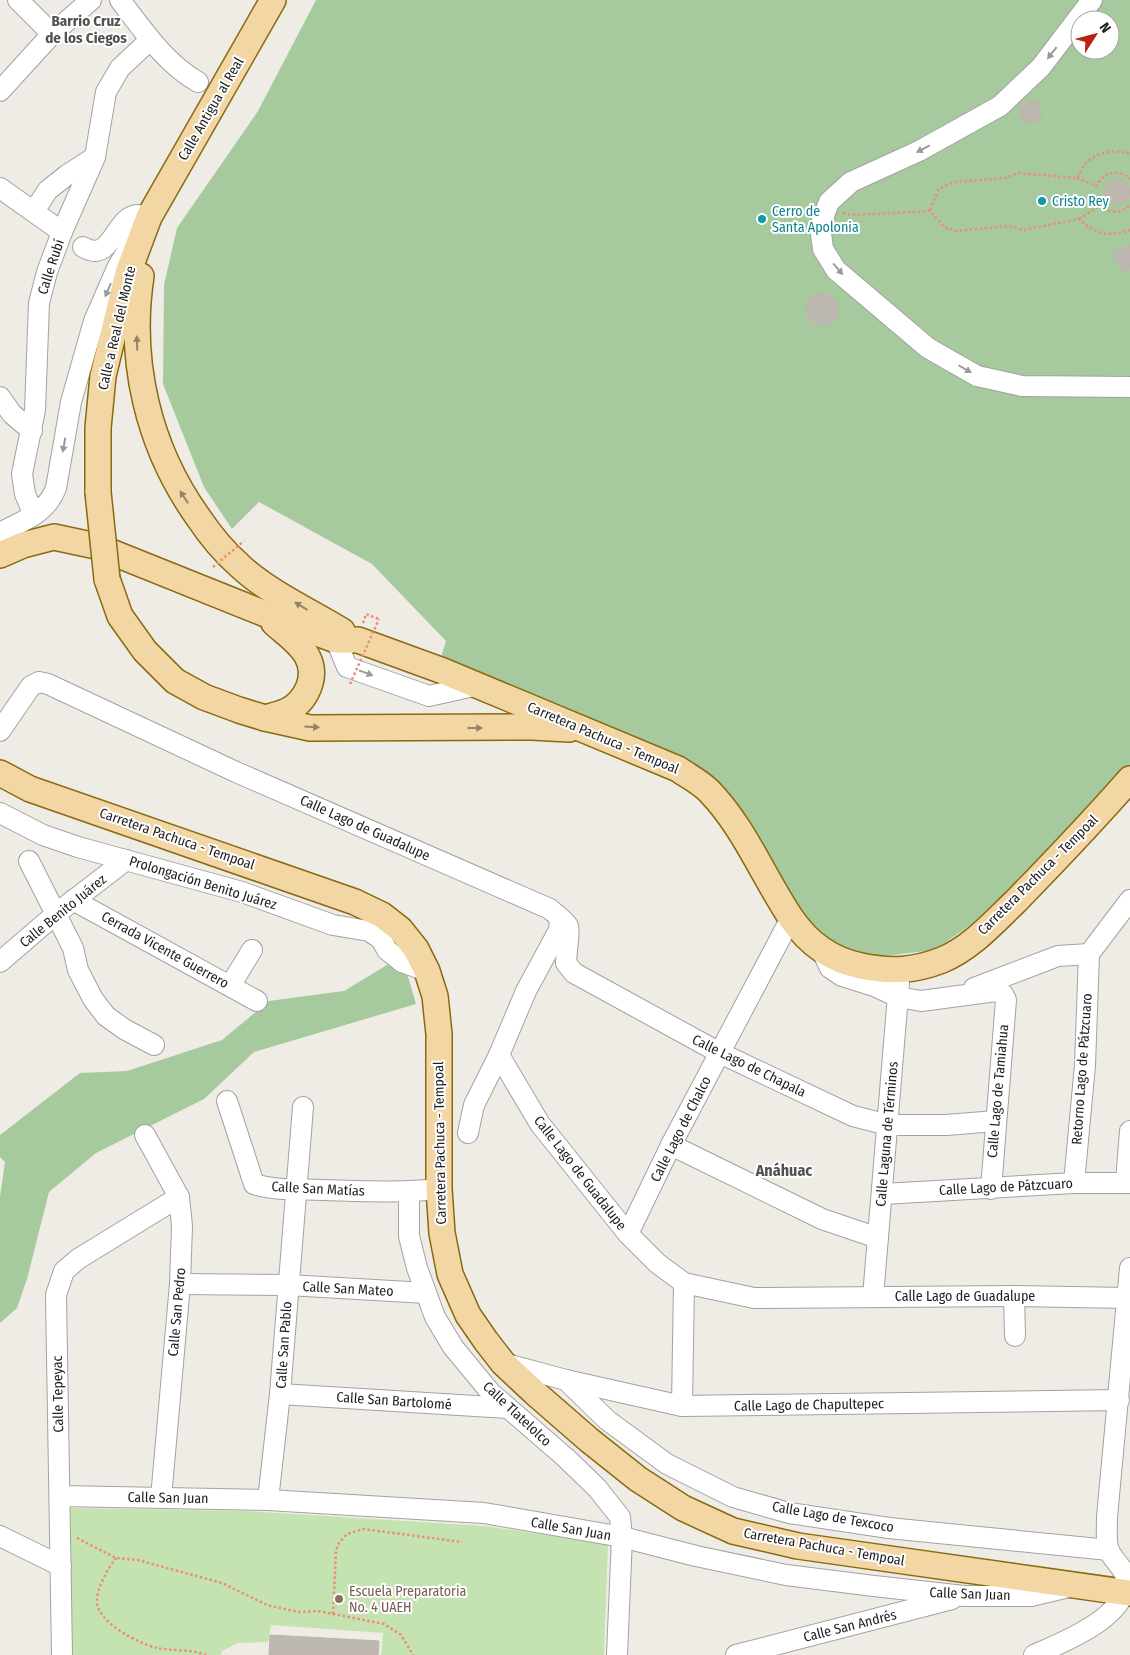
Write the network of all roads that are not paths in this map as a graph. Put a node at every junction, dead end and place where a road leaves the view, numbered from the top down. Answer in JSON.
{"nodes":[{"id":1,"x":18,"y":0,"type":"edge"},
{"id":2,"x":91,"y":0,"type":"edge"},
{"id":3,"x":120,"y":0,"type":"edge"},
{"id":4,"x":273,"y":0,"type":"edge"},
{"id":5,"x":1092,"y":0,"type":"edge"},
{"id":6,"x":52,"y":34,"type":"junction"},
{"id":7,"x":150,"y":40,"type":"junction"},
{"id":8,"x":198,"y":82,"type":"dead end"},
{"id":9,"x":1,"y":88,"type":"edge"},
{"id":10,"x":95,"y":157,"type":"junction"},
{"id":11,"x":0,"y":188,"type":"edge"},
{"id":12,"x":34,"y":211,"type":"junction"},
{"id":13,"x":149,"y":217,"type":"junction"},
{"id":14,"x":62,"y":232,"type":"junction"},
{"id":15,"x":83,"y":247,"type":"dead end"},
{"id":16,"x":1130,"y":387,"type":"edge"},
{"id":17,"x":0,"y":398,"type":"edge"},
{"id":18,"x":32,"y":431,"type":"junction"},
{"id":19,"x":34,"y":515,"type":"junction"},
{"id":20,"x":0,"y":533,"type":"edge"},
{"id":21,"x":0,"y":555,"type":"edge"},
{"id":22,"x":263,"y":614,"type":"junction"},
{"id":23,"x":347,"y":640,"type":"junction"},
{"id":24,"x":265,"y":718,"type":"junction"},
{"id":25,"x":583,"y":730,"type":"junction"},
{"id":26,"x":0,"y":731,"type":"edge"},
{"id":27,"x":0,"y":773,"type":"edge"},
{"id":28,"x":1130,"y":779,"type":"edge"},
{"id":29,"x":0,"y":813,"type":"edge"},
{"id":30,"x":126,"y":860,"type":"junction"},
{"id":31,"x":29,"y":861,"type":"dead end"},
{"id":32,"x":73,"y":900,"type":"junction"},
{"id":33,"x":1130,"y":900,"type":"edge"},
{"id":34,"x":57,"y":913,"type":"junction"},
{"id":35,"x":791,"y":918,"type":"junction"},
{"id":36,"x":560,"y":919,"type":"junction"},
{"id":37,"x":252,"y":950,"type":"dead end"},
{"id":38,"x":822,"y":951,"type":"junction"},
{"id":39,"x":3,"y":952,"type":"edge"},
{"id":40,"x":1089,"y":954,"type":"junction"},
{"id":41,"x":427,"y":971,"type":"junction"},
{"id":42,"x":900,"y":971,"type":"junction"},
{"id":43,"x":230,"y":986,"type":"junction"},
{"id":44,"x":898,"y":997,"type":"junction"},
{"id":45,"x":954,"y":997,"type":"junction"},
{"id":46,"x":258,"y":1000,"type":"dead end"},
{"id":47,"x":154,"y":1045,"type":"dead end"},
{"id":48,"x":720,"y":1053,"type":"junction"},
{"id":49,"x":499,"y":1055,"type":"junction"},
{"id":50,"x":227,"y":1101,"type":"dead end"},
{"id":51,"x":303,"y":1107,"type":"dead end"},
{"id":52,"x":996,"y":1121,"type":"junction"},
{"id":53,"x":888,"y":1125,"type":"junction"},
{"id":54,"x":1130,"y":1131,"type":"edge"},
{"id":55,"x":468,"y":1133,"type":"dead end"},
{"id":56,"x":145,"y":1135,"type":"dead end"},
{"id":57,"x":671,"y":1145,"type":"junction"},
{"id":58,"x":1128,"y":1182,"type":"edge"},
{"id":59,"x":1074,"y":1183,"type":"junction"},
{"id":60,"x":297,"y":1189,"type":"junction"},
{"id":61,"x":438,"y":1189,"type":"junction"},
{"id":62,"x":990,"y":1189,"type":"junction"},
{"id":63,"x":409,"y":1192,"type":"junction"},
{"id":64,"x":883,"y":1194,"type":"junction"},
{"id":65,"x":179,"y":1197,"type":"junction"},
{"id":66,"x":628,"y":1234,"type":"junction"},
{"id":67,"x":878,"y":1238,"type":"junction"},
{"id":68,"x":1130,"y":1268,"type":"edge"},
{"id":69,"x":684,"y":1282,"type":"junction"},
{"id":70,"x":180,"y":1284,"type":"junction"},
{"id":71,"x":288,"y":1285,"type":"junction"},
{"id":72,"x":426,"y":1293,"type":"junction"},
{"id":73,"x":1014,"y":1296,"type":"junction"},
{"id":74,"x":873,"y":1297,"type":"junction"},
{"id":75,"x":1127,"y":1298,"type":"junction"},
{"id":76,"x":1015,"y":1336,"type":"dead end"},
{"id":77,"x":504,"y":1363,"type":"junction"},
{"id":78,"x":566,"y":1380,"type":"junction"},
{"id":79,"x":280,"y":1394,"type":"junction"},
{"id":80,"x":1119,"y":1400,"type":"junction"},
{"id":81,"x":682,"y":1406,"type":"junction"},
{"id":82,"x":508,"y":1408,"type":"junction"},
{"id":83,"x":60,"y":1496,"type":"junction"},
{"id":84,"x":161,"y":1498,"type":"junction"},
{"id":85,"x":268,"y":1500,"type":"junction"},
{"id":86,"x":0,"y":1536,"type":"edge"},
{"id":87,"x":622,"y":1538,"type":"junction"},
{"id":88,"x":1108,"y":1550,"type":"junction"},
{"id":89,"x":61,"y":1566,"type":"junction"},
{"id":90,"x":1076,"y":1586,"type":"junction"},
{"id":91,"x":1128,"y":1593,"type":"edge"},
{"id":92,"x":964,"y":1596,"type":"junction"},
{"id":93,"x":62,"y":1655,"type":"edge"},
{"id":94,"x":617,"y":1655,"type":"edge"},
{"id":95,"x":736,"y":1655,"type":"edge"},
{"id":96,"x":1034,"y":1655,"type":"edge"}],
"edges":[{"from":1,"to":6,"type":"street"},
{"from":2,"to":6,"type":"street"},
{"from":3,"to":7,"type":"street"},
{"from":4,"to":13,"type":"main road","name":"Calle Antigua al Real"},
{"from":5,"to":16,"type":"street","one_way":true},
{"from":6,"to":9,"type":"street"},
{"from":7,"to":8,"type":"street"},
{"from":7,"to":10,"type":"street","name":"Calle Rubí"},
{"from":10,"to":12,"type":"street"},
{"from":10,"to":14,"type":"street","name":"Calle Rubí"},
{"from":11,"to":12,"type":"street"},
{"from":12,"to":14,"type":"street"},
{"from":13,"to":15,"type":"street"},
{"from":13,"to":19,"type":"street","one_way":true},
{"from":23,"to":13,"type":"main road","one_way":true},
{"from":13,"to":24,"type":"main road","name":"Calle a Real del Monte","bridge":true},
{"from":14,"to":18,"type":"street","name":"Calle Rubí"},
{"from":17,"to":18,"type":"street"},
{"from":18,"to":19,"type":"street","name":"Calle Rubí"},
{"from":19,"to":20,"type":"street"},
{"from":21,"to":22,"type":"main road","name":"Carretera Pachuca - Tempoal"},
{"from":22,"to":23,"type":"main road","name":"Carretera Pachuca - Tempoal"},
{"from":22,"to":24,"type":"main road"},
{"from":23,"to":25,"type":"main road","name":"Carretera Pachuca - Tempoal"},
{"from":24,"to":25,"type":"main road","name":"Calle a Real del Monte","one_way":true},
{"from":25,"to":35,"type":"main road","name":"Carretera Pachuca - Tempoal"},
{"from":26,"to":36,"type":"street","name":"Calle Lago de Guadalupe"},
{"from":27,"to":41,"type":"main road","name":"Carretera Pachuca - Tempoal"},
{"from":28,"to":42,"type":"main road","name":"Carretera Pachuca - Tempoal"},
{"from":29,"to":30,"type":"street","name":"Prolongación Benito Juárez"},
{"from":30,"to":32,"type":"street","name":"Calle Benito Juárez"},
{"from":30,"to":41,"type":"street","name":"Prolongación Benito Juárez"},
{"from":31,"to":34,"type":"street"},
{"from":32,"to":34,"type":"street","name":"Calle Benito Juárez"},
{"from":32,"to":43,"type":"street","name":"Cerrada Vicente Guerrero"},
{"from":33,"to":40,"type":"street"},
{"from":34,"to":39,"type":"street","name":"Calle Benito Juárez"},
{"from":34,"to":47,"type":"street"},
{"from":35,"to":38,"type":"main road","name":"Carretera Pachuca - Tempoal"},
{"from":35,"to":48,"type":"street","name":"Calle Lago de Chalco"},
{"from":36,"to":48,"type":"street","name":"Calle Lago de Chapala"},
{"from":36,"to":49,"type":"street"},
{"from":37,"to":43,"type":"street"},
{"from":38,"to":42,"type":"main road","name":"Carretera Pachuca - Tempoal"},
{"from":38,"to":44,"type":"street"},
{"from":40,"to":45,"type":"street"},
{"from":40,"to":59,"type":"street","name":"Retorno Lago de Pátzcuaro"},
{"from":41,"to":61,"type":"main road","name":"Carretera Pachuca - Tempoal"},
{"from":42,"to":44,"type":"street","name":"Calle Laguna de Términos"},
{"from":43,"to":46,"type":"street","name":"Cerrada Vicente Guerrero"},
{"from":44,"to":45,"type":"street"},
{"from":44,"to":53,"type":"street","name":"Calle Laguna de Términos"},
{"from":45,"to":52,"type":"street","name":"Calle Lago de Tamiahua"},
{"from":48,"to":53,"type":"street","name":"Calle Lago de Chapala"},
{"from":48,"to":57,"type":"street","name":"Calle Lago de Chalco"},
{"from":49,"to":55,"type":"street"},
{"from":49,"to":66,"type":"street","name":"Calle Lago de Guadalupe"},
{"from":50,"to":60,"type":"street","name":"Calle San Matías"},
{"from":51,"to":60,"type":"street","name":"Calle San Pablo"},
{"from":52,"to":53,"type":"street","name":"Calle Lago de Chapala"},
{"from":52,"to":62,"type":"street","name":"Calle Lago de Tamiahua"},
{"from":53,"to":64,"type":"street","name":"Calle Laguna de Términos"},
{"from":54,"to":58,"type":"street"},
{"from":56,"to":65,"type":"street","name":"Calle San Pedro"},
{"from":57,"to":66,"type":"street","name":"Calle Lago de Chalco"},
{"from":57,"to":67,"type":"street"},
{"from":58,"to":59,"type":"street","name":"Calle Lago de Pátzcuaro"},
{"from":59,"to":62,"type":"street","name":"Calle Lago de Pátzcuaro"},
{"from":60,"to":63,"type":"street","name":"Calle San Matías"},
{"from":60,"to":71,"type":"street","name":"Calle San Pablo"},
{"from":61,"to":63,"type":"street","name":"Calle San Matías"},
{"from":61,"to":77,"type":"main road","name":"Carretera Pachuca - Tempoal"},
{"from":62,"to":64,"type":"street","name":"Calle Lago de Pátzcuaro"},
{"from":63,"to":72,"type":"street","name":"Calle Tlatelolco"},
{"from":64,"to":67,"type":"street","name":"Calle Laguna de Términos"},
{"from":65,"to":70,"type":"street","name":"Calle San Pedro"},
{"from":65,"to":83,"type":"street","name":"Calle Tepeyac"},
{"from":66,"to":69,"type":"street","name":"Calle Lago de Guadalupe"},
{"from":67,"to":74,"type":"street","name":"Calle Laguna de Términos"},
{"from":68,"to":75,"type":"street"},
{"from":69,"to":74,"type":"street","name":"Calle Lago de Guadalupe"},
{"from":69,"to":81,"type":"street"},
{"from":70,"to":71,"type":"street","name":"Calle San Mateo"},
{"from":70,"to":84,"type":"street","name":"Calle San Pedro"},
{"from":71,"to":72,"type":"street","name":"Calle San Mateo"},
{"from":71,"to":79,"type":"street","name":"Calle San Pablo"},
{"from":72,"to":82,"type":"street","name":"Calle Tlatelolco"},
{"from":73,"to":74,"type":"street","name":"Calle Lago de Guadalupe"},
{"from":73,"to":75,"type":"street","name":"Calle Lago de Guadalupe"},
{"from":73,"to":76,"type":"street"},
{"from":75,"to":80,"type":"street"},
{"from":77,"to":78,"type":"street","name":"Calle Lago de Chapultepec"},
{"from":77,"to":90,"type":"main road","name":"Carretera Pachuca - Tempoal"},
{"from":78,"to":81,"type":"street","name":"Calle Lago de Chapultepec"},
{"from":78,"to":88,"type":"street","name":"Calle Lago de Texcoco"},
{"from":79,"to":82,"type":"street","name":"Calle San Bartolomé"},
{"from":79,"to":85,"type":"street","name":"Calle San Pablo"},
{"from":80,"to":81,"type":"street","name":"Calle Lago de Chapultepec"},
{"from":80,"to":88,"type":"street"},
{"from":82,"to":87,"type":"street","name":"Calle Tlatelolco"},
{"from":83,"to":84,"type":"street","name":"Calle San Juan"},
{"from":83,"to":89,"type":"street","name":"Calle Tepeyac"},
{"from":84,"to":85,"type":"street","name":"Calle San Juan"},
{"from":85,"to":87,"type":"street","name":"Calle San Juan"},
{"from":86,"to":89,"type":"street"},
{"from":87,"to":92,"type":"street","name":"Calle San Juan"},
{"from":87,"to":94,"type":"street","name":"Calle Tlatelolco"},
{"from":88,"to":91,"type":"street"},
{"from":89,"to":93,"type":"street","name":"Calle Tepeyac"},
{"from":90,"to":91,"type":"main road","name":"Carretera Pachuca - Tempoal"},
{"from":90,"to":92,"type":"street","name":"Calle San Juan"},
{"from":91,"to":96,"type":"street"},
{"from":92,"to":95,"type":"street","name":"Calle San Andrés"}]}
